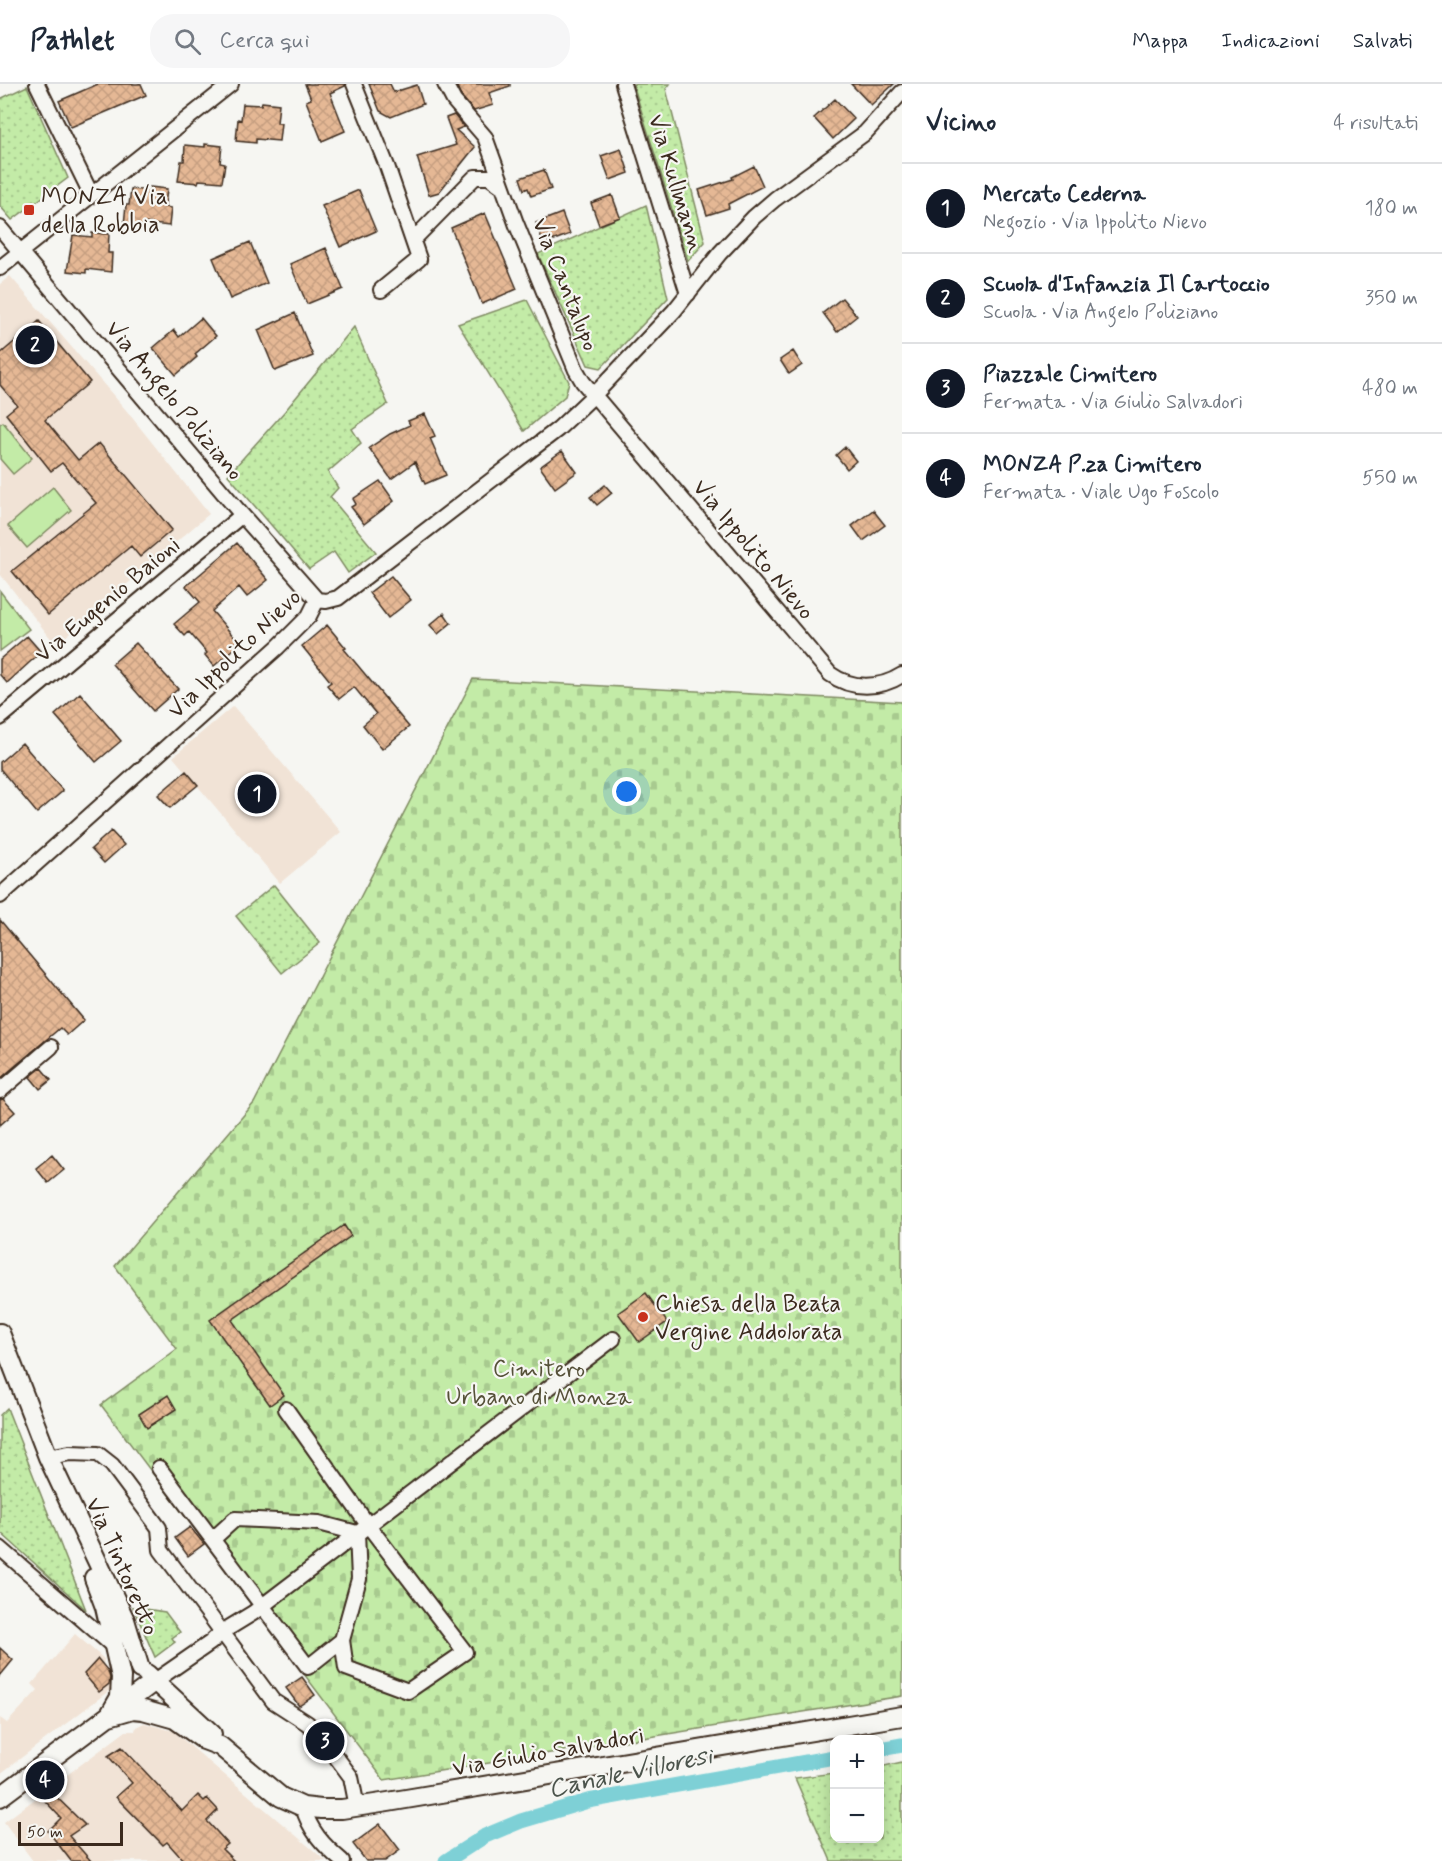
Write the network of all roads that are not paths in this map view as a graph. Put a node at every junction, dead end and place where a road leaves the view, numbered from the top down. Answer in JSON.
{"nodes":[{"id":1,"x":37,"y":84,"type":"edge"},
{"id":2,"x":231,"y":84,"type":"edge"},
{"id":3,"x":354,"y":84,"type":"edge"},
{"id":4,"x":445,"y":84,"type":"edge"},
{"id":5,"x":623,"y":84,"type":"edge"},
{"id":6,"x":902,"y":92,"type":"edge"},
{"id":7,"x":503,"y":187,"type":"junction"},
{"id":8,"x":91,"y":194,"type":"junction"},
{"id":9,"x":0,"y":228,"type":"edge"},
{"id":10,"x":413,"y":240,"type":"junction"},
{"id":11,"x":21,"y":252,"type":"junction"},
{"id":12,"x":0,"y":268,"type":"edge"},
{"id":13,"x":381,"y":290,"type":"dead end"},
{"id":14,"x":688,"y":294,"type":"junction"},
{"id":15,"x":595,"y":394,"type":"junction"},
{"id":16,"x":242,"y":515,"type":"junction"},
{"id":17,"x":317,"y":600,"type":"junction"},
{"id":18,"x":902,"y":675,"type":"edge"},
{"id":19,"x":0,"y":718,"type":"edge"},
{"id":20,"x":0,"y":896,"type":"edge"},
{"id":21,"x":51,"y":1047,"type":"dead end"},
{"id":22,"x":0,"y":1091,"type":"edge"},
{"id":23,"x":0,"y":1333,"type":"edge"},
{"id":24,"x":613,"y":1339,"type":"dead end"},
{"id":25,"x":286,"y":1409,"type":"dead end"},
{"id":26,"x":48,"y":1457,"type":"junction"},
{"id":27,"x":159,"y":1468,"type":"dead end"},
{"id":28,"x":59,"y":1484,"type":"junction"},
{"id":29,"x":363,"y":1529,"type":"junction"},
{"id":30,"x":213,"y":1539,"type":"junction"},
{"id":31,"x":0,"y":1548,"type":"edge"},
{"id":32,"x":263,"y":1605,"type":"junction"},
{"id":33,"x":222,"y":1632,"type":"junction"},
{"id":34,"x":342,"y":1640,"type":"junction"},
{"id":35,"x":113,"y":1646,"type":"junction"},
{"id":36,"x":140,"y":1669,"type":"junction"},
{"id":37,"x":155,"y":1681,"type":"junction"},
{"id":38,"x":109,"y":1716,"type":"junction"},
{"id":39,"x":902,"y":1716,"type":"edge"},
{"id":40,"x":220,"y":1746,"type":"junction"},
{"id":41,"x":0,"y":1797,"type":"edge"},
{"id":42,"x":303,"y":1807,"type":"junction"},
{"id":43,"x":357,"y":1807,"type":"junction"},
{"id":44,"x":342,"y":1861,"type":"edge"}],
"edges":[{"from":1,"to":8,"type":"street"},
{"from":2,"to":8,"type":"street"},
{"from":3,"to":10,"type":"street"},
{"from":4,"to":7,"type":"street","name":"Via Cantalupo"},
{"from":5,"to":14,"type":"street","name":"Via Kullmann"},
{"from":6,"to":14,"type":"street","name":"Via Ippolito Nievo"},
{"from":7,"to":10,"type":"street"},
{"from":7,"to":15,"type":"street","name":"Via Cantalupo"},
{"from":8,"to":11,"type":"street"},
{"from":9,"to":11,"type":"street","name":"Via Angelo Poliziano"},
{"from":10,"to":13,"type":"street"},
{"from":11,"to":12,"type":"street"},
{"from":11,"to":16,"type":"street","name":"Via Angelo Poliziano"},
{"from":14,"to":15,"type":"street","name":"Via Ippolito Nievo"},
{"from":15,"to":17,"type":"street","name":"Via Ippolito Nievo"},
{"from":15,"to":18,"type":"street","name":"Via Ippolito Nievo"},
{"from":16,"to":17,"type":"street","name":"Via Angelo Poliziano"},
{"from":16,"to":19,"type":"street","name":"Via Eugenio Baioni"},
{"from":17,"to":20,"type":"street","name":"Via Ippolito Nievo"},
{"from":21,"to":22,"type":"street"},
{"from":23,"to":26,"type":"street","name":"Via Tintoretto"},
{"from":24,"to":29,"type":"street"},
{"from":25,"to":29,"type":"street"},
{"from":26,"to":28,"type":"street","name":"Via Tintoretto"},
{"from":26,"to":33,"type":"street"},
{"from":27,"to":30,"type":"street"},
{"from":28,"to":35,"type":"street","name":"Via Tintoretto"},
{"from":28,"to":36,"type":"street","name":"Via Tintoretto"},
{"from":29,"to":30,"type":"street"},
{"from":29,"to":32,"type":"street"},
{"from":29,"to":34,"type":"street"},
{"from":29,"to":34,"type":"street"},
{"from":30,"to":32,"type":"street"},
{"from":31,"to":35,"type":"street"},
{"from":32,"to":33,"type":"street"},
{"from":32,"to":34,"type":"street"},
{"from":33,"to":37,"type":"street"},
{"from":33,"to":43,"type":"street"},
{"from":35,"to":36,"type":"street","name":"Via Tintoretto"},
{"from":35,"to":38,"type":"street","name":"Via Tintoretto"},
{"from":36,"to":37,"type":"street","name":"Via Tintoretto"},
{"from":37,"to":38,"type":"street"},
{"from":37,"to":40,"type":"street","name":"Via Giulio Salvadori"},
{"from":38,"to":40,"type":"street","name":"Via Giulio Salvadori"},
{"from":38,"to":41,"type":"street"},
{"from":39,"to":43,"type":"street","name":"Via Giulio Salvadori"},
{"from":40,"to":42,"type":"street","name":"Via Giulio Salvadori"},
{"from":42,"to":43,"type":"street","name":"Via Giulio Salvadori"},
{"from":42,"to":44,"type":"street"}]}
